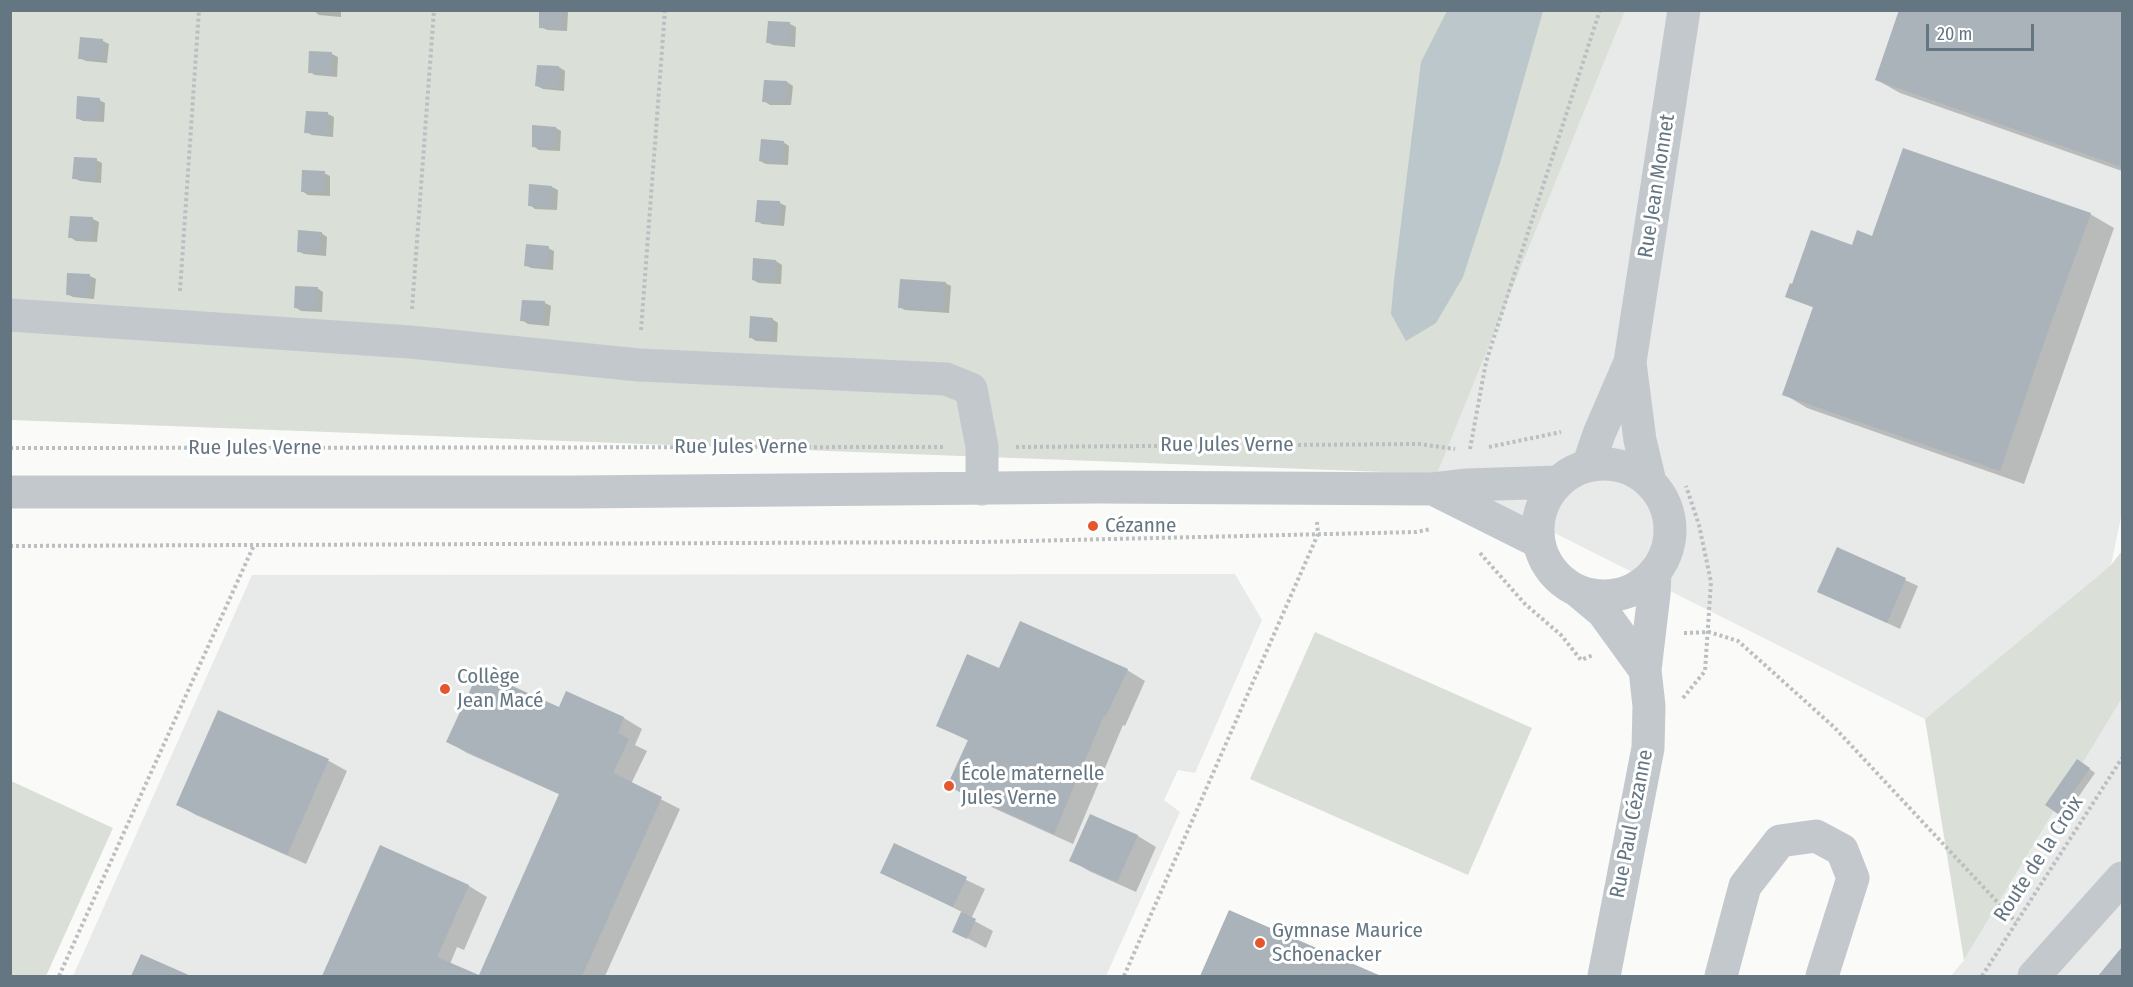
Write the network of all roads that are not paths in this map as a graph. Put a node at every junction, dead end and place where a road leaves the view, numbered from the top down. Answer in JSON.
{"nodes":[{"id":1,"x":1684,"y":10,"type":"edge"},
{"id":2,"x":10,"y":315,"type":"edge"},
{"id":3,"x":1630,"y":362,"type":"junction"},
{"id":4,"x":1588,"y":466,"type":"junction"},
{"id":5,"x":1559,"y":482,"type":"junction"},
{"id":6,"x":1650,"y":482,"type":"junction"},
{"id":7,"x":982,"y":489,"type":"junction"},
{"id":8,"x":1433,"y":489,"type":"junction"},
{"id":9,"x":10,"y":492,"type":"edge"},
{"id":10,"x":1539,"y":543,"type":"junction"},
{"id":11,"x":1655,"y":573,"type":"junction"},
{"id":12,"x":1579,"y":592,"type":"junction"},
{"id":13,"x":1645,"y":670,"type":"junction"},
{"id":14,"x":2122,"y":878,"type":"edge"},
{"id":15,"x":1604,"y":976,"type":"edge"},
{"id":16,"x":1721,"y":976,"type":"edge"},
{"id":17,"x":1822,"y":976,"type":"edge"},
{"id":18,"x":2034,"y":976,"type":"edge"}],
"edges":[{"from":1,"to":3,"type":"street","name":"Rue Jean Monnet"},
{"from":2,"to":7,"type":"street"},
{"from":3,"to":4,"type":"street","name":"Rue Jean Monnet"},
{"from":3,"to":6,"type":"street","name":"Rue Jean Monnet"},
{"from":4,"to":5,"type":"street"},
{"from":4,"to":6,"type":"street"},
{"from":5,"to":8,"type":"street","name":"Rue Jules Verne"},
{"from":5,"to":10,"type":"street"},
{"from":6,"to":11,"type":"street"},
{"from":7,"to":8,"type":"street","name":"Rue Jules Verne"},
{"from":7,"to":9,"type":"street","name":"Rue Jules Verne"},
{"from":8,"to":10,"type":"street","name":"Rue Jules Verne"},
{"from":10,"to":12,"type":"street"},
{"from":11,"to":12,"type":"street"},
{"from":11,"to":13,"type":"street","name":"Rue Paul Cézanne"},
{"from":12,"to":13,"type":"street","name":"Rue Paul Cézanne"},
{"from":13,"to":15,"type":"street","name":"Rue Paul Cézanne"},
{"from":14,"to":18,"type":"street"},
{"from":16,"to":17,"type":"street"}]}
